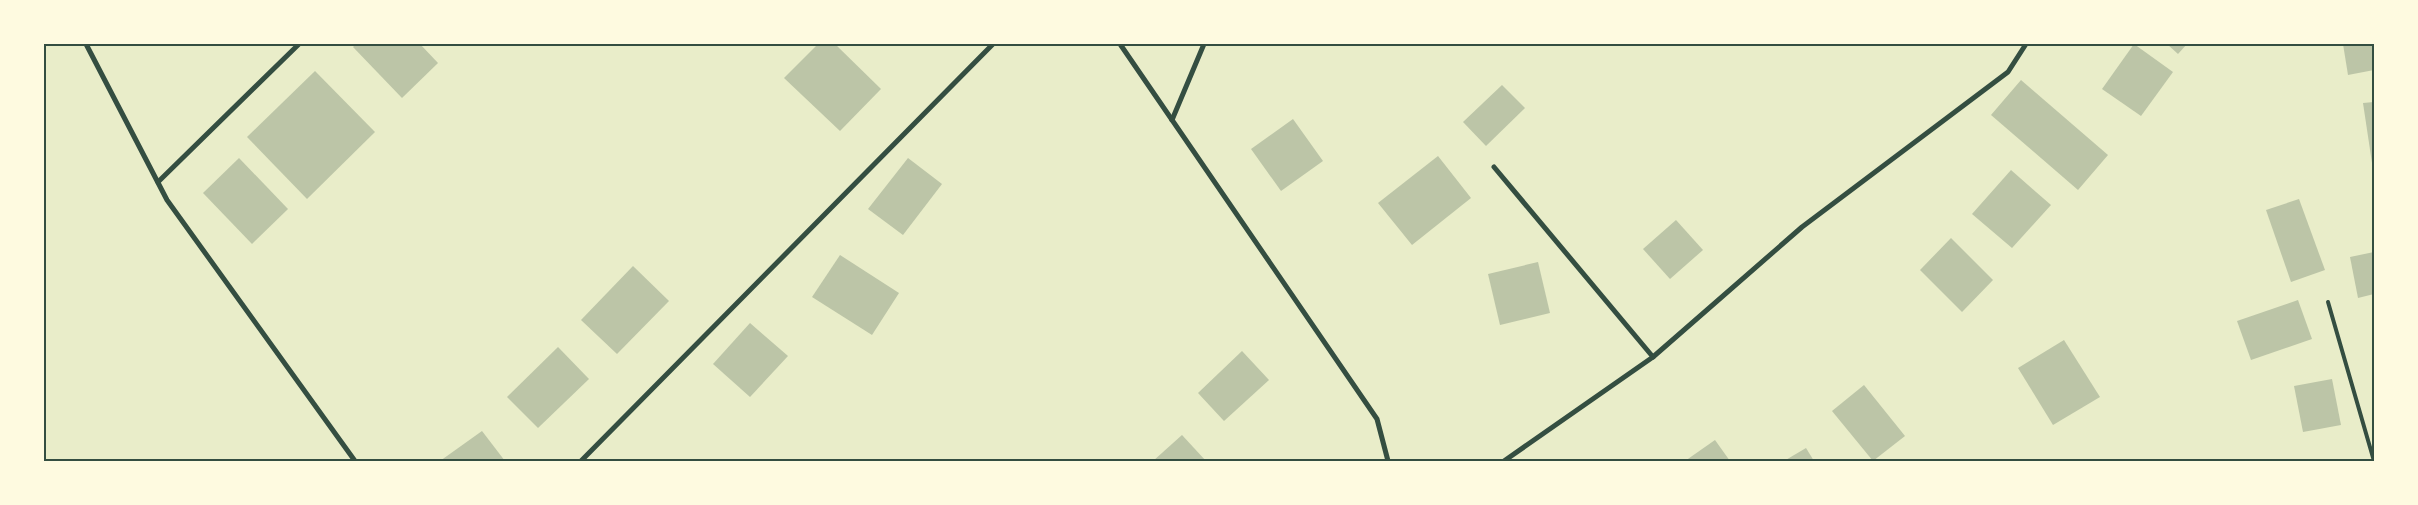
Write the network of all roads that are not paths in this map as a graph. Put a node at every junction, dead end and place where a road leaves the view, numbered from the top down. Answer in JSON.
{"nodes":[{"id":1,"x":86,"y":44,"type":"edge"},
{"id":2,"x":299,"y":44,"type":"edge"},
{"id":3,"x":993,"y":44,"type":"edge"},
{"id":4,"x":1120,"y":44,"type":"edge"},
{"id":5,"x":1204,"y":44,"type":"edge"},
{"id":6,"x":2026,"y":44,"type":"edge"},
{"id":7,"x":1172,"y":120,"type":"junction"},
{"id":8,"x":1494,"y":166,"type":"dead end"},
{"id":9,"x":158,"y":182,"type":"junction"},
{"id":10,"x":2328,"y":302,"type":"dead end"},
{"id":11,"x":1653,"y":357,"type":"junction"},
{"id":12,"x":355,"y":461,"type":"edge"},
{"id":13,"x":581,"y":461,"type":"edge"},
{"id":14,"x":1388,"y":461,"type":"edge"},
{"id":15,"x":1504,"y":461,"type":"edge"},
{"id":16,"x":2374,"y":461,"type":"edge"}],
"edges":[{"from":1,"to":9,"type":"street"},
{"from":2,"to":9,"type":"street"},
{"from":3,"to":13,"type":"street"},
{"from":4,"to":7,"type":"street"},
{"from":5,"to":7,"type":"street"},
{"from":6,"to":11,"type":"street"},
{"from":7,"to":14,"type":"street"},
{"from":8,"to":11,"type":"street"},
{"from":9,"to":12,"type":"street"},
{"from":10,"to":16,"type":"lane"},
{"from":11,"to":15,"type":"street"}]}
